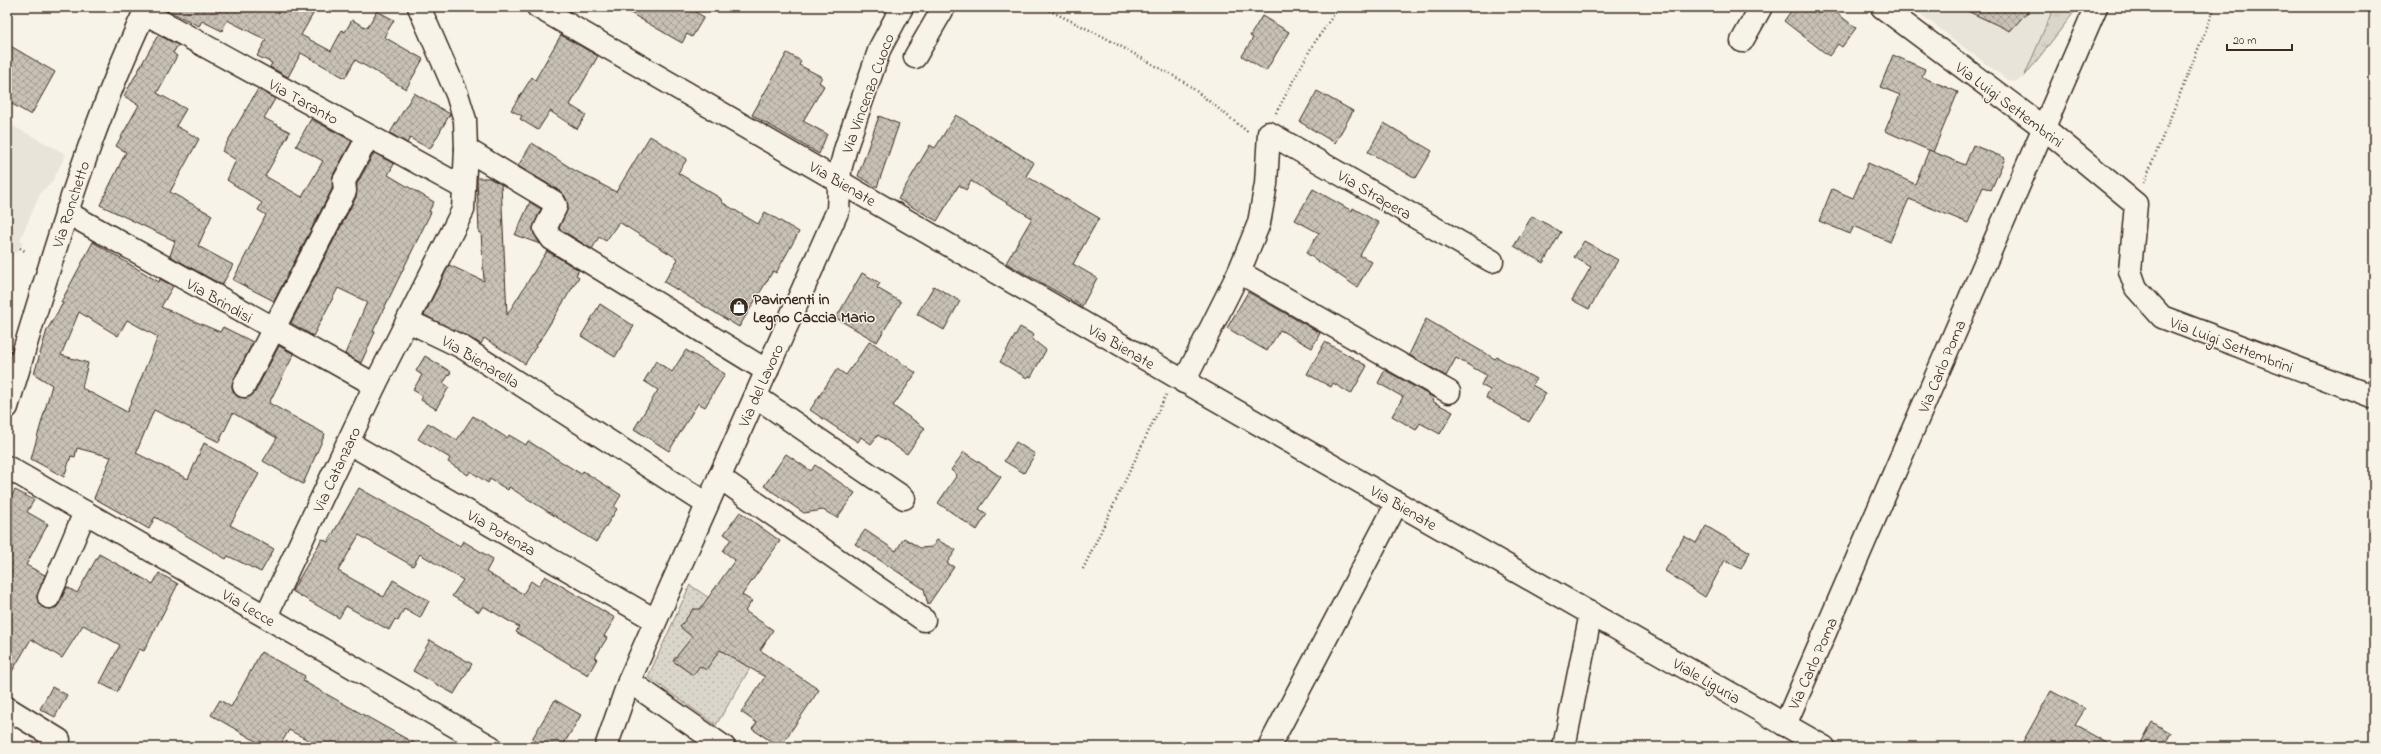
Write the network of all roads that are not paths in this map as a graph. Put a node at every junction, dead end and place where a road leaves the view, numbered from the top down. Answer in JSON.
{"nodes":[{"id":1,"x":419,"y":7,"type":"edge"},
{"id":2,"x":538,"y":7,"type":"edge"},
{"id":3,"x":902,"y":7,"type":"edge"},
{"id":4,"x":944,"y":7,"type":"edge"},
{"id":5,"x":1761,"y":7,"type":"edge"},
{"id":6,"x":1882,"y":7,"type":"edge"},
{"id":7,"x":2096,"y":7,"type":"edge"},
{"id":8,"x":146,"y":10,"type":"edge"},
{"id":9,"x":1742,"y":41,"type":"dead end"},
{"id":10,"x":915,"y":57,"type":"dead end"},
{"id":11,"x":2044,"y":128,"type":"junction"},
{"id":12,"x":368,"y":137,"type":"junction"},
{"id":13,"x":466,"y":149,"type":"junction"},
{"id":14,"x":840,"y":181,"type":"junction"},
{"id":15,"x":464,"y":188,"type":"junction"},
{"id":16,"x":66,"y":212,"type":"junction"},
{"id":17,"x":1492,"y":261,"type":"dead end"},
{"id":18,"x":1239,"y":272,"type":"junction"},
{"id":19,"x":408,"y":322,"type":"junction"},
{"id":20,"x":272,"y":329,"type":"junction"},
{"id":21,"x":767,"y":372,"type":"junction"},
{"id":22,"x":1179,"y":379,"type":"junction"},
{"id":23,"x":375,"y":385,"type":"junction"},
{"id":24,"x":244,"y":386,"type":"dead end"},
{"id":25,"x":1449,"y":392,"type":"dead end"},
{"id":26,"x":756,"y":396,"type":"junction"},
{"id":27,"x":2374,"y":397,"type":"edge"},
{"id":28,"x":7,"y":407,"type":"edge"},
{"id":29,"x":349,"y":443,"type":"junction"},
{"id":30,"x":7,"y":466,"type":"edge"},
{"id":31,"x":719,"y":476,"type":"junction"},
{"id":32,"x":904,"y":498,"type":"dead end"},
{"id":33,"x":1397,"y":503,"type":"junction"},
{"id":34,"x":707,"y":504,"type":"junction"},
{"id":35,"x":85,"y":512,"type":"junction"},
{"id":36,"x":49,"y":597,"type":"dead end"},
{"id":37,"x":1591,"y":613,"type":"junction"},
{"id":38,"x":266,"y":616,"type":"junction"},
{"id":39,"x":655,"y":620,"type":"junction"},
{"id":40,"x":924,"y":620,"type":"dead end"},
{"id":41,"x":629,"y":681,"type":"junction"},
{"id":42,"x":7,"y":708,"type":"edge"},
{"id":43,"x":1785,"y":725,"type":"junction"},
{"id":44,"x":59,"y":740,"type":"dead end"},
{"id":45,"x":491,"y":747,"type":"edge"},
{"id":46,"x":606,"y":747,"type":"edge"},
{"id":47,"x":724,"y":747,"type":"edge"},
{"id":48,"x":1269,"y":747,"type":"edge"},
{"id":49,"x":1564,"y":747,"type":"edge"},
{"id":50,"x":1824,"y":747,"type":"edge"}],
"edges":[{"from":1,"to":13,"type":"street"},
{"from":2,"to":14,"type":"street","name":"Via Bienate"},
{"from":3,"to":14,"type":"street","name":"Via Vincenzo Cuoco"},
{"from":4,"to":10,"type":"street"},
{"from":5,"to":9,"type":"street"},
{"from":6,"to":11,"type":"street","name":"Via Luigi Settembrini"},
{"from":7,"to":11,"type":"street","name":"Via Carlo Poma"},
{"from":8,"to":12,"type":"street","name":"Via Taranto"},
{"from":8,"to":16,"type":"street","name":"Via Ronchetto"},
{"from":11,"to":27,"type":"street","name":"Via Luigi Settembrini"},
{"from":11,"to":43,"type":"street","name":"Via Carlo Poma"},
{"from":12,"to":15,"type":"street","name":"Via Taranto"},
{"from":12,"to":20,"type":"street"},
{"from":13,"to":15,"type":"street"},
{"from":13,"to":21,"type":"street"},
{"from":14,"to":21,"type":"street","name":"Via del Lavoro"},
{"from":14,"to":22,"type":"street","name":"Via Bienate"},
{"from":15,"to":19,"type":"street"},
{"from":16,"to":20,"type":"street","name":"Via Brindisi"},
{"from":16,"to":28,"type":"street","name":"Via Ronchetto"},
{"from":17,"to":18,"type":"street","name":"Via Strapera"},
{"from":18,"to":22,"type":"street"},
{"from":18,"to":25,"type":"street"},
{"from":19,"to":23,"type":"street","name":"Via Catanzaro"},
{"from":19,"to":34,"type":"street","name":"Via Bienarella"},
{"from":20,"to":23,"type":"street","name":"Via Brindisi"},
{"from":20,"to":24,"type":"street"},
{"from":21,"to":26,"type":"street","name":"Via del Lavoro"},
{"from":22,"to":33,"type":"street","name":"Via Bienate"},
{"from":23,"to":29,"type":"street","name":"Via Catanzaro"},
{"from":26,"to":31,"type":"street","name":"Via del Lavoro"},
{"from":26,"to":32,"type":"street"},
{"from":29,"to":38,"type":"street","name":"Via Catanzaro"},
{"from":29,"to":39,"type":"street","name":"Via Potenza"},
{"from":30,"to":35,"type":"street","name":"Via Lecce"},
{"from":31,"to":34,"type":"street","name":"Via del Lavoro"},
{"from":31,"to":40,"type":"street"},
{"from":33,"to":37,"type":"street","name":"Via Bienate"},
{"from":33,"to":48,"type":"street"},
{"from":34,"to":39,"type":"street","name":"Via del Lavoro"},
{"from":35,"to":36,"type":"street"},
{"from":35,"to":38,"type":"street","name":"Via Lecce"},
{"from":37,"to":43,"type":"street","name":"Viale Liguria"},
{"from":37,"to":49,"type":"street"},
{"from":38,"to":45,"type":"street","name":"Via Lecce"},
{"from":39,"to":41,"type":"street","name":"Via del Lavoro"},
{"from":41,"to":46,"type":"street","name":"Via del Lavoro"},
{"from":41,"to":47,"type":"street"},
{"from":42,"to":44,"type":"street"},
{"from":43,"to":50,"type":"street","name":"Viale Liguria"}]}
